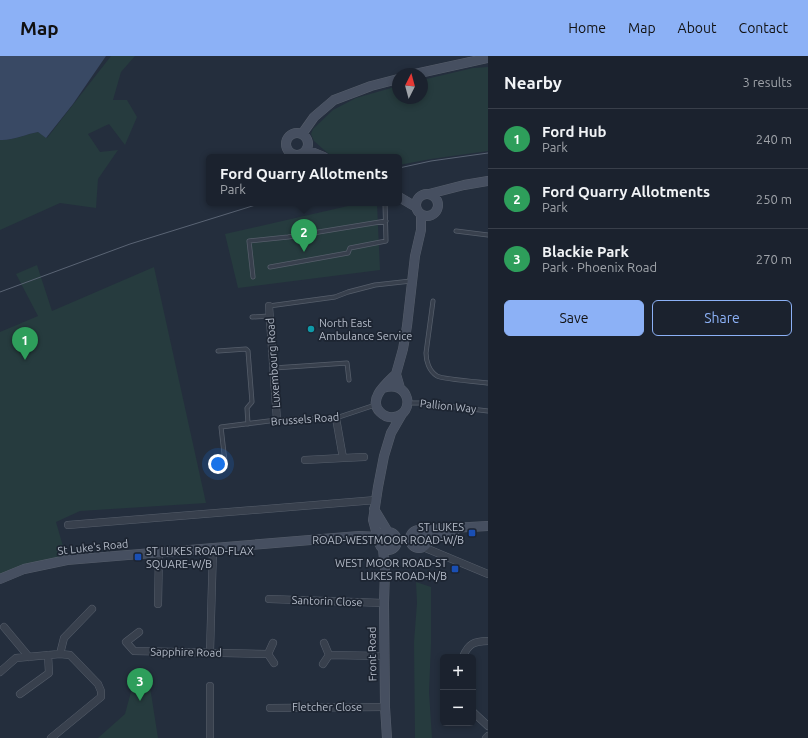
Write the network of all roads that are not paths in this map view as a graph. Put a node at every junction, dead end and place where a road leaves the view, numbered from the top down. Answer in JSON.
{"nodes":[{"id":1,"x":488,"y":58,"type":"edge"},
{"id":2,"x":428,"y":71,"type":"edge"},
{"id":3,"x":392,"y":80,"type":"edge"},
{"id":4,"x":302,"y":134,"type":"junction"},
{"id":5,"x":307,"y":150,"type":"junction"},
{"id":6,"x":293,"y":154,"type":"edge"},
{"id":7,"x":303,"y":154,"type":"edge"},
{"id":8,"x":317,"y":154,"type":"edge"},
{"id":9,"x":488,"y":181,"type":"edge"},
{"id":10,"x":449,"y":189,"type":"junction"},
{"id":11,"x":429,"y":194,"type":"junction"},
{"id":12,"x":402,"y":199,"type":"edge"},
{"id":13,"x":385,"y":206,"type":"edge"},
{"id":14,"x":438,"y":206,"type":"junction"},
{"id":15,"x":421,"y":209,"type":"junction"},
{"id":16,"x":386,"y":221,"type":"junction"},
{"id":17,"x":456,"y":231,"type":"dead end"},
{"id":18,"x":488,"y":235,"type":"edge"},
{"id":19,"x":270,"y":266,"type":"dead end"},
{"id":20,"x":253,"y":277,"type":"dead end"},
{"id":21,"x":412,"y":281,"type":"junction"},
{"id":22,"x":433,"y":301,"type":"dead end"},
{"id":23,"x":269,"y":306,"type":"joint"},
{"id":24,"x":269,"y":316,"type":"junction"},
{"id":25,"x":252,"y":317,"type":"dead end"},
{"id":26,"x":218,"y":351,"type":"dead end"},
{"id":27,"x":273,"y":368,"type":"junction"},
{"id":28,"x":396,"y":374,"type":"junction"},
{"id":29,"x":349,"y":380,"type":"dead end"},
{"id":30,"x":488,"y":383,"type":"edge"},
{"id":31,"x":383,"y":388,"type":"junction"},
{"id":32,"x":400,"y":388,"type":"junction"},
{"id":33,"x":408,"y":403,"type":"junction"},
{"id":34,"x":376,"y":405,"type":"junction"},
{"id":35,"x":488,"y":411,"type":"edge"},
{"id":36,"x":402,"y":414,"type":"junction"},
{"id":37,"x":384,"y":415,"type":"junction"},
{"id":38,"x":336,"y":418,"type":"junction"},
{"id":39,"x":277,"y":420,"type":"junction"},
{"id":40,"x":248,"y":424,"type":"junction"},
{"id":41,"x":391,"y":433,"type":"junction"},
{"id":42,"x":364,"y":456,"type":"dead end"},
{"id":43,"x":343,"y":458,"type":"junction"},
{"id":44,"x":305,"y":460,"type":"dead end"},
{"id":45,"x":225,"y":462,"type":"dead end"},
{"id":46,"x":375,"y":504,"type":"junction"},
{"id":47,"x":68,"y":525,"type":"dead end"},
{"id":48,"x":488,"y":526,"type":"edge"},
{"id":49,"x":472,"y":527,"type":"junction"},
{"id":50,"x":414,"y":531,"type":"junction"},
{"id":51,"x":424,"y":531,"type":"junction"},
{"id":52,"x":384,"y":538,"type":"junction"},
{"id":53,"x":422,"y":545,"type":"junction"},
{"id":54,"x":394,"y":548,"type":"junction"},
{"id":55,"x":212,"y":549,"type":"junction"},
{"id":56,"x":159,"y":553,"type":"junction"},
{"id":57,"x":385,"y":570,"type":"junction"},
{"id":58,"x":488,"y":574,"type":"edge"},
{"id":59,"x":0,"y":579,"type":"edge"},
{"id":60,"x":269,"y":599,"type":"dead end"},
{"id":61,"x":384,"y":603,"type":"junction"},
{"id":62,"x":158,"y":604,"type":"dead end"},
{"id":63,"x":92,"y":609,"type":"dead end"},
{"id":64,"x":4,"y":628,"type":"dead end"},
{"id":65,"x":138,"y":632,"type":"dead end"},
{"id":66,"x":488,"y":641,"type":"edge"},
{"id":67,"x":273,"y":643,"type":"dead end"},
{"id":68,"x":324,"y":643,"type":"dead end"},
{"id":69,"x":210,"y":652,"type":"junction"},
{"id":70,"x":60,"y":654,"type":"junction"},
{"id":71,"x":268,"y":654,"type":"junction"},
{"id":72,"x":464,"y":654,"type":"edge"},
{"id":73,"x":48,"y":655,"type":"junction"},
{"id":74,"x":329,"y":655,"type":"junction"},
{"id":75,"x":384,"y":656,"type":"junction"},
{"id":76,"x":29,"y":657,"type":"junction"},
{"id":77,"x":274,"y":663,"type":"dead end"},
{"id":78,"x":323,"y":664,"type":"dead end"},
{"id":79,"x":0,"y":672,"type":"edge"},
{"id":80,"x":210,"y":686,"type":"dead end"},
{"id":81,"x":20,"y":694,"type":"dead end"},
{"id":82,"x":385,"y":707,"type":"junction"},
{"id":83,"x":270,"y":708,"type":"dead end"},
{"id":84,"x":476,"y":715,"type":"edge"},
{"id":85,"x":488,"y":726,"type":"edge"},
{"id":86,"x":52,"y":738,"type":"edge"},
{"id":87,"x":210,"y":738,"type":"edge"},
{"id":88,"x":387,"y":738,"type":"edge"}],
"edges":[{"from":1,"to":2,"type":"main road"},
{"from":3,"to":4,"type":"main road"},
{"from":4,"to":5,"type":"main road"},
{"from":4,"to":6,"type":"main road"},
{"from":5,"to":7,"type":"main road"},
{"from":5,"to":8,"type":"main road"},
{"from":9,"to":10,"type":"main road"},
{"from":10,"to":11,"type":"main road"},
{"from":10,"to":14,"type":"main road"},
{"from":11,"to":14,"type":"main road"},
{"from":11,"to":15,"type":"main road"},
{"from":12,"to":15,"type":"main road"},
{"from":13,"to":16,"type":"lane"},
{"from":14,"to":15,"type":"main road"},
{"from":15,"to":21,"type":"main road"},
{"from":16,"to":19,"type":"lane"},
{"from":16,"to":20,"type":"lane"},
{"from":17,"to":18,"type":"lane"},
{"from":21,"to":23,"type":"lane"},
{"from":21,"to":28,"type":"main road"},
{"from":22,"to":30,"type":"lane"},
{"from":23,"to":24,"type":"street","name":"Luxembourg Road"},
{"from":24,"to":25,"type":"lane"},
{"from":24,"to":27,"type":"street","name":"Luxembourg Road"},
{"from":26,"to":40,"type":"lane"},
{"from":27,"to":29,"type":"lane"},
{"from":27,"to":39,"type":"street","name":"Luxembourg Road"},
{"from":28,"to":31,"type":"main road"},
{"from":28,"to":32,"type":"main road"},
{"from":31,"to":32,"type":"main road"},
{"from":31,"to":34,"type":"main road"},
{"from":32,"to":33,"type":"main road"},
{"from":33,"to":35,"type":"lane","name":"Pallion Way"},
{"from":33,"to":36,"type":"main road"},
{"from":34,"to":37,"type":"main road"},
{"from":34,"to":38,"type":"lane","name":"Brussels Road"},
{"from":36,"to":37,"type":"main road"},
{"from":36,"to":41,"type":"main road"},
{"from":37,"to":41,"type":"main road"},
{"from":38,"to":39,"type":"lane","name":"Brussels Road"},
{"from":38,"to":43,"type":"street"},
{"from":39,"to":40,"type":"lane","name":"Brussels Road"},
{"from":40,"to":45,"type":"lane","name":"Brussels Road"},
{"from":41,"to":46,"type":"main road"},
{"from":42,"to":43,"type":"street"},
{"from":43,"to":44,"type":"street"},
{"from":46,"to":47,"type":"street"},
{"from":46,"to":52,"type":"main road"},
{"from":48,"to":49,"type":"main road"},
{"from":49,"to":51,"type":"main road"},
{"from":49,"to":53,"type":"main road"},
{"from":50,"to":51,"type":"main road"},
{"from":50,"to":52,"type":"main road"},
{"from":50,"to":53,"type":"main road"},
{"from":51,"to":53,"type":"main road"},
{"from":52,"to":54,"type":"main road"},
{"from":52,"to":54,"type":"main road"},
{"from":52,"to":55,"type":"main road","name":"St Luke's Road"},
{"from":52,"to":57,"type":"main road"},
{"from":53,"to":54,"type":"main road"},
{"from":53,"to":58,"type":"street"},
{"from":54,"to":57,"type":"main road"},
{"from":55,"to":56,"type":"main road","name":"St Luke's Road"},
{"from":55,"to":69,"type":"street"},
{"from":56,"to":59,"type":"main road","name":"St Luke's Road"},
{"from":56,"to":62,"type":"street"},
{"from":57,"to":61,"type":"main road","name":"Front Road"},
{"from":60,"to":61,"type":"street","name":"Santorin Close"},
{"from":61,"to":75,"type":"main road","name":"Front Road"},
{"from":63,"to":70,"type":"street"},
{"from":64,"to":76,"type":"street"},
{"from":65,"to":69,"type":"street","name":"Sapphire Road"},
{"from":66,"to":72,"type":"street"},
{"from":67,"to":71,"type":"street"},
{"from":68,"to":74,"type":"street"},
{"from":69,"to":71,"type":"street","name":"Sapphire Road"},
{"from":70,"to":73,"type":"street"},
{"from":70,"to":86,"type":"street"},
{"from":71,"to":77,"type":"street"},
{"from":73,"to":76,"type":"street"},
{"from":73,"to":81,"type":"street"},
{"from":74,"to":75,"type":"street"},
{"from":74,"to":78,"type":"street"},
{"from":75,"to":82,"type":"main road","name":"Front Road"},
{"from":76,"to":79,"type":"street"},
{"from":80,"to":87,"type":"street"},
{"from":82,"to":83,"type":"street","name":"Fletcher Close"},
{"from":82,"to":88,"type":"main road","name":"Front Road"},
{"from":84,"to":85,"type":"street"}]}
